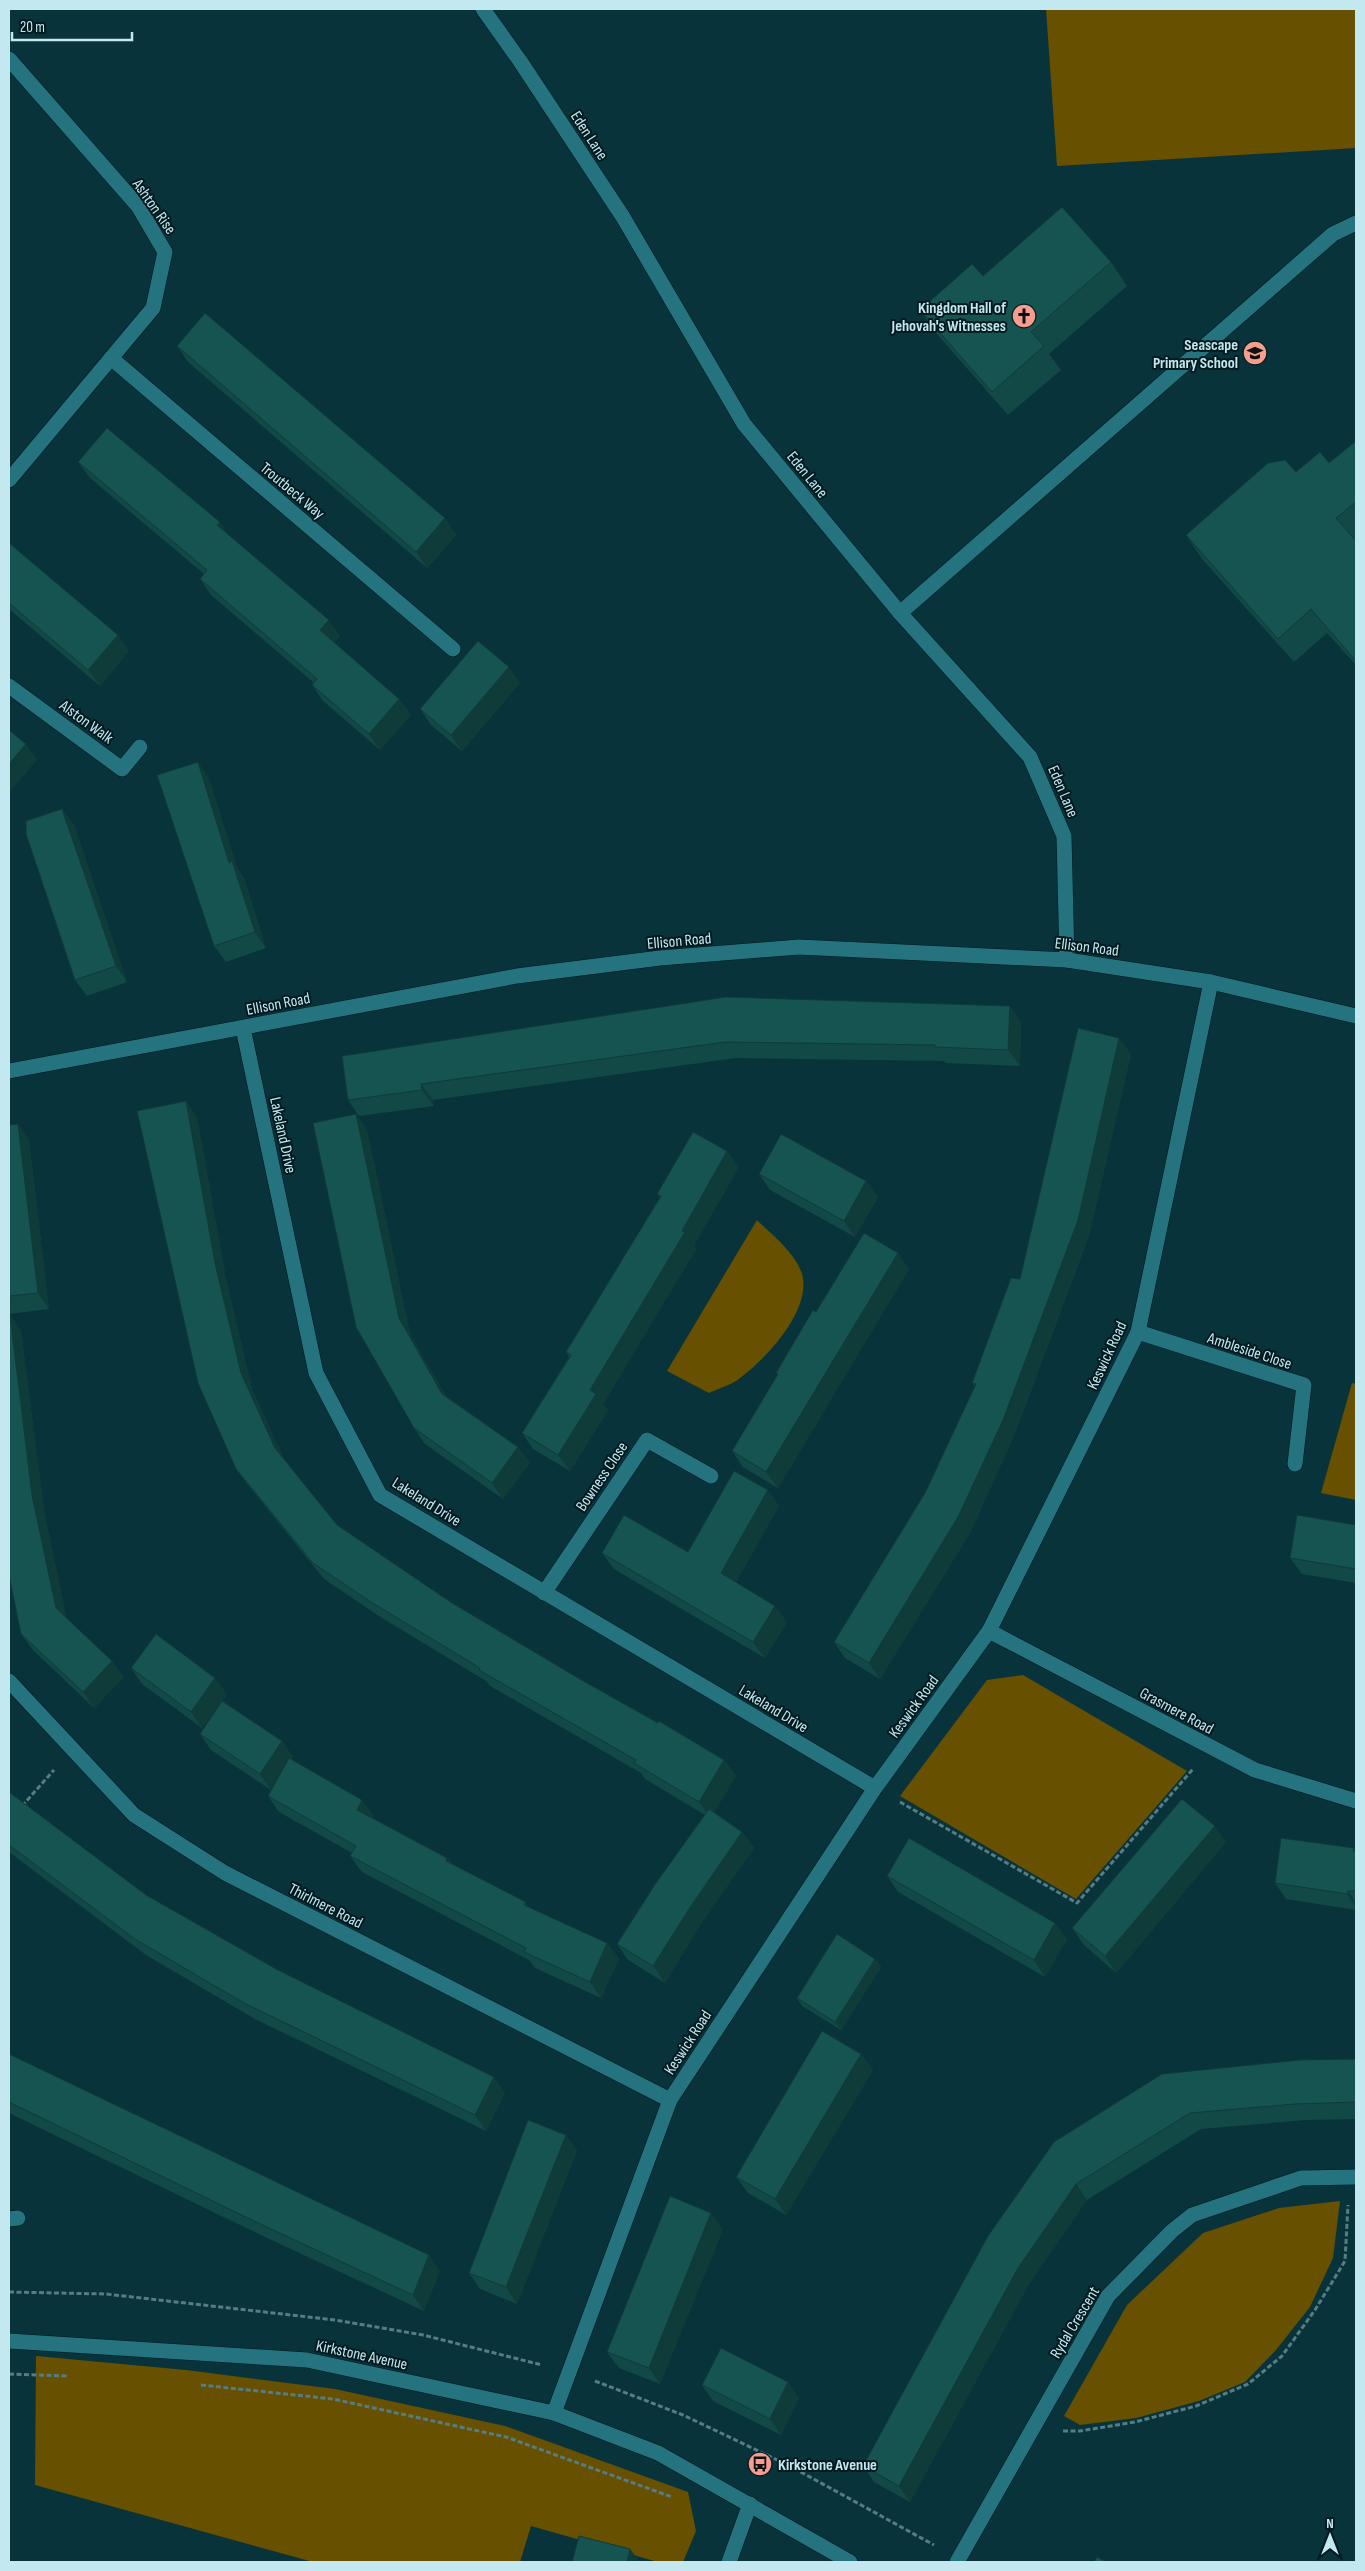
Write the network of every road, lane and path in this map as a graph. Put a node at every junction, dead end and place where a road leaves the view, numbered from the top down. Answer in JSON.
{"nodes":[{"id":1,"x":483,"y":9,"type":"edge"},
{"id":2,"x":9,"y":60,"type":"edge"},
{"id":3,"x":1356,"y":223,"type":"edge"},
{"id":4,"x":110,"y":358,"type":"junction"},
{"id":5,"x":9,"y":480,"type":"edge"},
{"id":6,"x":900,"y":613,"type":"junction"},
{"id":7,"x":453,"y":649,"type":"dead end"},
{"id":8,"x":9,"y":686,"type":"edge"},
{"id":9,"x":140,"y":747,"type":"dead end"},
{"id":10,"x":1068,"y":960,"type":"junction"},
{"id":11,"x":1211,"y":982,"type":"junction"},
{"id":12,"x":1356,"y":1016,"type":"edge"},
{"id":13,"x":243,"y":1028,"type":"junction"},
{"id":14,"x":9,"y":1071,"type":"edge"},
{"id":15,"x":1138,"y":1332,"type":"junction"},
{"id":16,"x":1295,"y":1464,"type":"dead end"},
{"id":17,"x":711,"y":1476,"type":"dead end"},
{"id":18,"x":544,"y":1593,"type":"junction"},
{"id":19,"x":989,"y":1631,"type":"junction"},
{"id":20,"x":9,"y":1681,"type":"edge"},
{"id":21,"x":1212,"y":1748,"type":"junction"},
{"id":22,"x":72,"y":1749,"type":"junction"},
{"id":23,"x":875,"y":1788,"type":"junction"},
{"id":24,"x":1356,"y":1801,"type":"edge"},
{"id":25,"x":22,"y":1807,"type":"edge"},
{"id":26,"x":670,"y":2100,"type":"junction"},
{"id":27,"x":1353,"y":2177,"type":"edge"},
{"id":28,"x":9,"y":2341,"type":"edge"},
{"id":29,"x":9,"y":2374,"type":"edge"},
{"id":30,"x":72,"y":2376,"type":"dead end"},
{"id":31,"x":195,"y":2384,"type":"dead end"},
{"id":32,"x":554,"y":2413,"type":"junction"},
{"id":33,"x":1036,"y":2423,"type":"junction"},
{"id":34,"x":673,"y":2497,"type":"dead end"},
{"id":35,"x":750,"y":2504,"type":"junction"},
{"id":36,"x":729,"y":2562,"type":"edge"},
{"id":37,"x":850,"y":2562,"type":"edge"},
{"id":38,"x":957,"y":2562,"type":"edge"}],
"edges":[{"from":1,"to":6,"type":"street","name":"Eden Lane"},
{"from":2,"to":4,"type":"street","name":"Ashton Rise"},
{"from":3,"to":6,"type":"street"},
{"from":4,"to":5,"type":"street","name":"Ashton Rise"},
{"from":4,"to":7,"type":"street","name":"Troutbeck Way"},
{"from":6,"to":10,"type":"street","name":"Eden Lane"},
{"from":8,"to":9,"type":"street","name":"Alston Walk"},
{"from":10,"to":11,"type":"street","name":"Ellison Road"},
{"from":10,"to":13,"type":"street","name":"Ellison Road"},
{"from":11,"to":12,"type":"street","name":"Ellison Road"},
{"from":11,"to":15,"type":"street","name":"Keswick Road"},
{"from":13,"to":14,"type":"street","name":"Ellison Road"},
{"from":13,"to":18,"type":"street","name":"Lakeland Drive"},
{"from":15,"to":16,"type":"street","name":"Ambleside Close"},
{"from":15,"to":19,"type":"street","name":"Keswick Road"},
{"from":17,"to":18,"type":"street","name":"Bowness Close"},
{"from":18,"to":23,"type":"street","name":"Lakeland Drive"},
{"from":19,"to":21,"type":"street","name":"Grasmere Road"},
{"from":19,"to":23,"type":"street","name":"Keswick Road"},
{"from":20,"to":22,"type":"street","name":"Thirlmere Road"},
{"from":21,"to":23,"type":"path"},
{"from":21,"to":24,"type":"street","name":"Grasmere Road"},
{"from":22,"to":25,"type":"path"},
{"from":22,"to":26,"type":"street","name":"Thirlmere Road"},
{"from":23,"to":26,"type":"street","name":"Keswick Road"},
{"from":26,"to":32,"type":"street","name":"Keswick Road"},
{"from":27,"to":33,"type":"street","name":"Rydal Crescent"},
{"from":27,"to":33,"type":"path"},
{"from":28,"to":32,"type":"street","name":"Kirkstone Avenue"},
{"from":29,"to":30,"type":"path"},
{"from":31,"to":34,"type":"path"},
{"from":32,"to":35,"type":"street","name":"Kirkstone Avenue"},
{"from":33,"to":38,"type":"street","name":"Rydal Crescent"},
{"from":35,"to":36,"type":"street"},
{"from":35,"to":37,"type":"street","name":"Kirkstone Avenue"}]}
